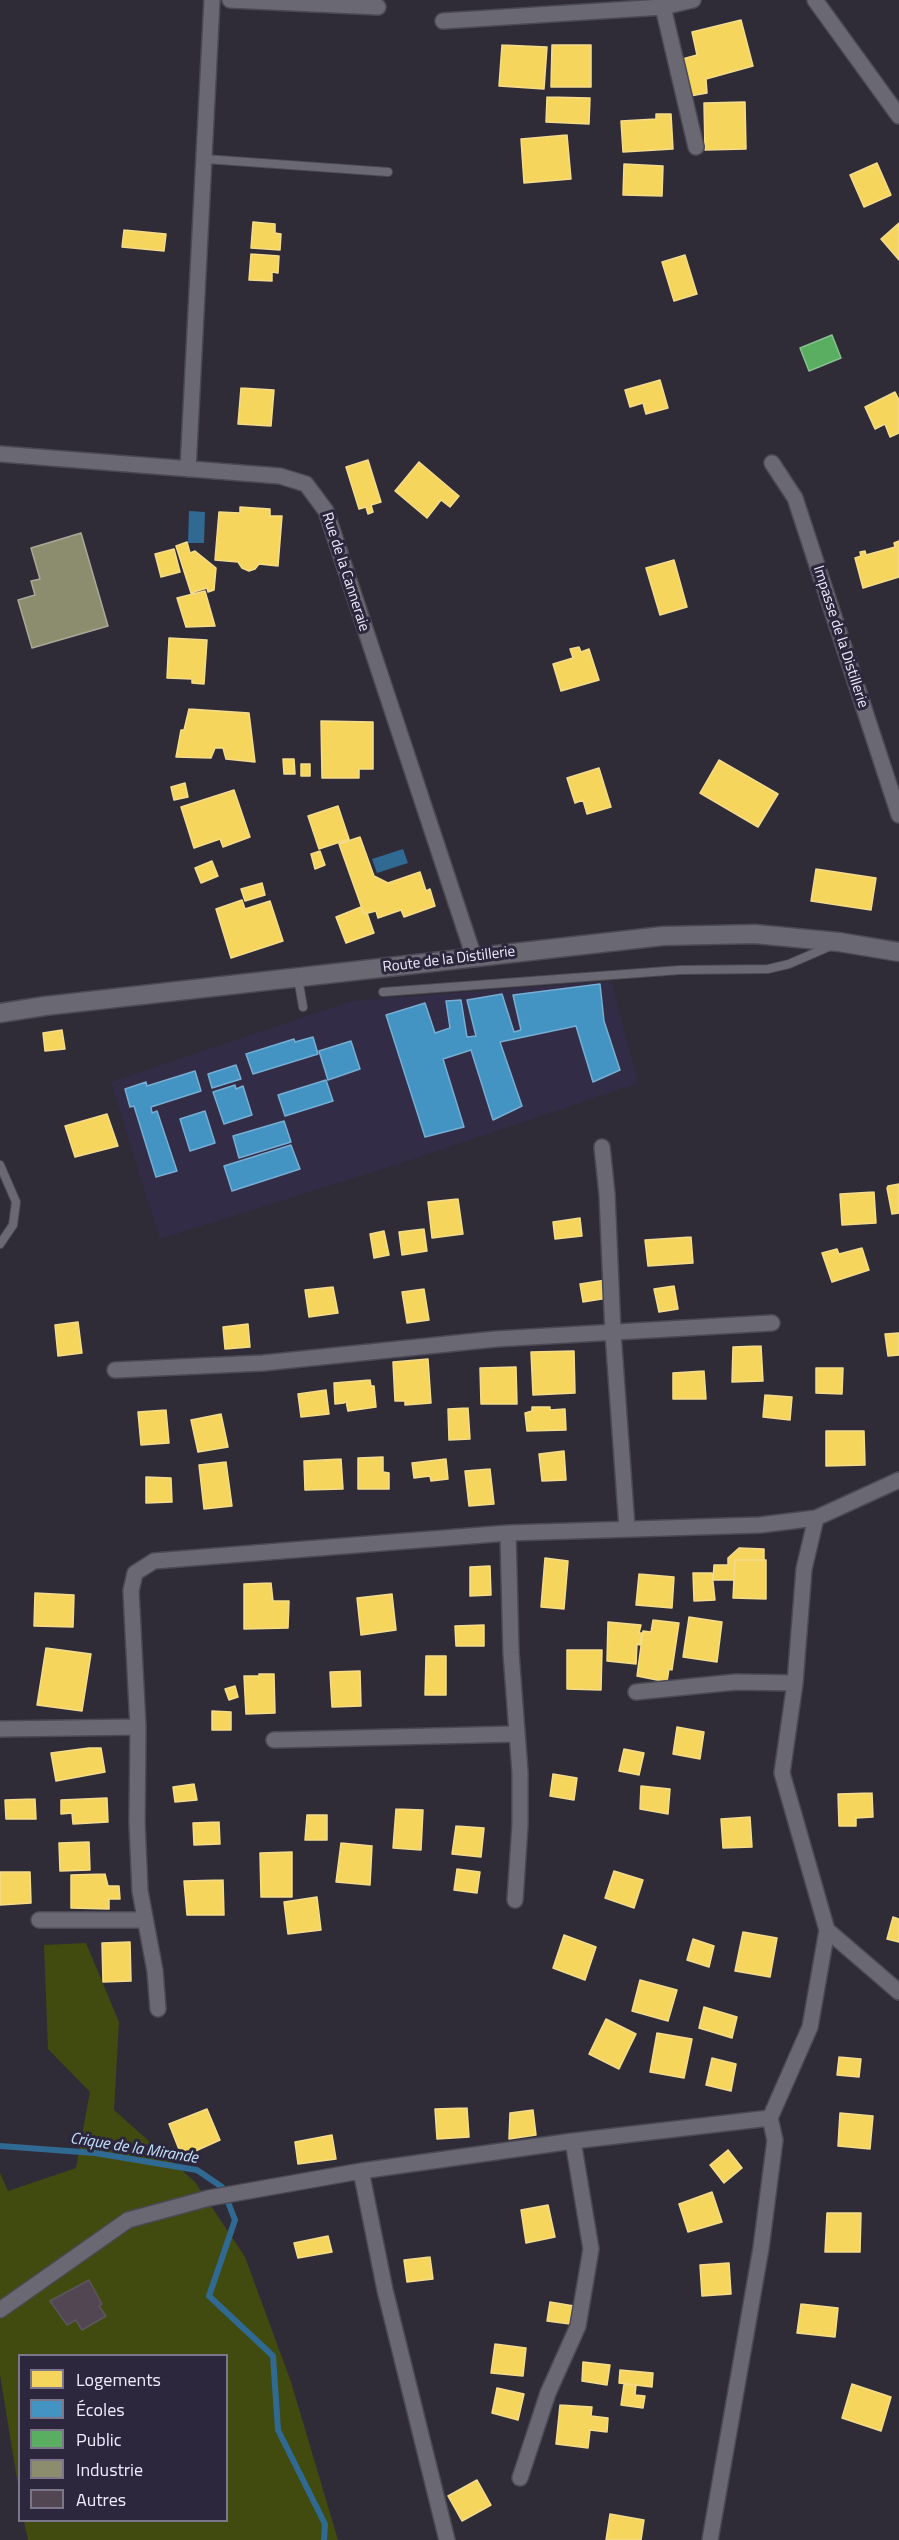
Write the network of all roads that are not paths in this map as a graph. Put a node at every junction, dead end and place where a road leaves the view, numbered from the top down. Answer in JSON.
{"nodes":[{"id":1,"x":212,"y":0,"type":"edge"},
{"id":2,"x":230,"y":0,"type":"edge"},
{"id":3,"x":693,"y":0,"type":"edge"},
{"id":4,"x":815,"y":0,"type":"edge"},
{"id":5,"x":378,"y":7,"type":"dead end"},
{"id":6,"x":663,"y":7,"type":"junction"},
{"id":7,"x":443,"y":21,"type":"dead end"},
{"id":8,"x":899,"y":116,"type":"edge"},
{"id":9,"x":696,"y":147,"type":"dead end"},
{"id":10,"x":205,"y":159,"type":"junction"},
{"id":11,"x":388,"y":172,"type":"dead end"},
{"id":12,"x":0,"y":454,"type":"edge"},
{"id":13,"x":772,"y":463,"type":"dead end"},
{"id":14,"x":188,"y":469,"type":"junction"},
{"id":15,"x":899,"y":815,"type":"edge"},
{"id":16,"x":839,"y":942,"type":"junction"},
{"id":17,"x":899,"y":952,"type":"edge"},
{"id":18,"x":474,"y":957,"type":"junction"},
{"id":19,"x":298,"y":978,"type":"junction"},
{"id":20,"x":383,"y":992,"type":"dead end"},
{"id":21,"x":303,"y":1007,"type":"dead end"},
{"id":22,"x":0,"y":1013,"type":"edge"},
{"id":23,"x":602,"y":1146,"type":"dead end"},
{"id":24,"x":0,"y":1166,"type":"edge"},
{"id":25,"x":0,"y":1245,"type":"edge"},
{"id":26,"x":772,"y":1323,"type":"dead end"},
{"id":27,"x":613,"y":1333,"type":"junction"},
{"id":28,"x":115,"y":1370,"type":"dead end"},
{"id":29,"x":899,"y":1480,"type":"edge"},
{"id":30,"x":816,"y":1518,"type":"junction"},
{"id":31,"x":627,"y":1528,"type":"junction"},
{"id":32,"x":508,"y":1533,"type":"junction"},
{"id":33,"x":795,"y":1683,"type":"junction"},
{"id":34,"x":636,"y":1692,"type":"dead end"},
{"id":35,"x":138,"y":1727,"type":"junction"},
{"id":36,"x":0,"y":1730,"type":"edge"},
{"id":37,"x":516,"y":1734,"type":"junction"},
{"id":38,"x":274,"y":1740,"type":"dead end"},
{"id":39,"x":515,"y":1900,"type":"dead end"},
{"id":40,"x":39,"y":1920,"type":"dead end"},
{"id":41,"x":144,"y":1920,"type":"junction"},
{"id":42,"x":827,"y":1930,"type":"junction"},
{"id":43,"x":899,"y":1992,"type":"edge"},
{"id":44,"x":158,"y":2009,"type":"dead end"},
{"id":45,"x":770,"y":2118,"type":"junction"},
{"id":46,"x":573,"y":2141,"type":"junction"},
{"id":47,"x":361,"y":2171,"type":"junction"},
{"id":48,"x":0,"y":2310,"type":"edge"},
{"id":49,"x":520,"y":2478,"type":"dead end"},
{"id":50,"x":447,"y":2540,"type":"edge"},
{"id":51,"x":710,"y":2540,"type":"edge"}],
"edges":[{"from":1,"to":10,"type":"street"},
{"from":2,"to":5,"type":"street"},
{"from":3,"to":6,"type":"street"},
{"from":4,"to":8,"type":"street"},
{"from":6,"to":7,"type":"street"},
{"from":6,"to":9,"type":"street"},
{"from":10,"to":11,"type":"lane"},
{"from":10,"to":14,"type":"street"},
{"from":12,"to":14,"type":"street","name":"Rue de la Canneraie"},
{"from":13,"to":15,"type":"street","name":"Impasse de la Distillerie"},
{"from":14,"to":18,"type":"street","name":"Rue de la Canneraie"},
{"from":16,"to":17,"type":"street","name":"Route de la Distillerie"},
{"from":16,"to":18,"type":"street","name":"Route de la Distillerie"},
{"from":16,"to":20,"type":"lane"},
{"from":18,"to":19,"type":"street","name":"Route de la Distillerie"},
{"from":19,"to":21,"type":"lane"},
{"from":19,"to":22,"type":"street","name":"Route de la Distillerie"},
{"from":23,"to":27,"type":"street"},
{"from":24,"to":25,"type":"lane"},
{"from":26,"to":27,"type":"street"},
{"from":27,"to":28,"type":"street"},
{"from":27,"to":31,"type":"street"},
{"from":29,"to":30,"type":"street"},
{"from":30,"to":31,"type":"street"},
{"from":30,"to":33,"type":"street"},
{"from":31,"to":32,"type":"street"},
{"from":32,"to":35,"type":"street"},
{"from":32,"to":37,"type":"street"},
{"from":33,"to":34,"type":"street"},
{"from":33,"to":42,"type":"street"},
{"from":35,"to":36,"type":"street"},
{"from":35,"to":41,"type":"street"},
{"from":37,"to":38,"type":"street"},
{"from":37,"to":39,"type":"street"},
{"from":40,"to":41,"type":"street"},
{"from":41,"to":44,"type":"street"},
{"from":42,"to":43,"type":"street"},
{"from":42,"to":45,"type":"street"},
{"from":45,"to":46,"type":"street"},
{"from":45,"to":51,"type":"street"},
{"from":46,"to":47,"type":"street"},
{"from":46,"to":49,"type":"street"},
{"from":47,"to":48,"type":"street"},
{"from":47,"to":50,"type":"street"}]}
